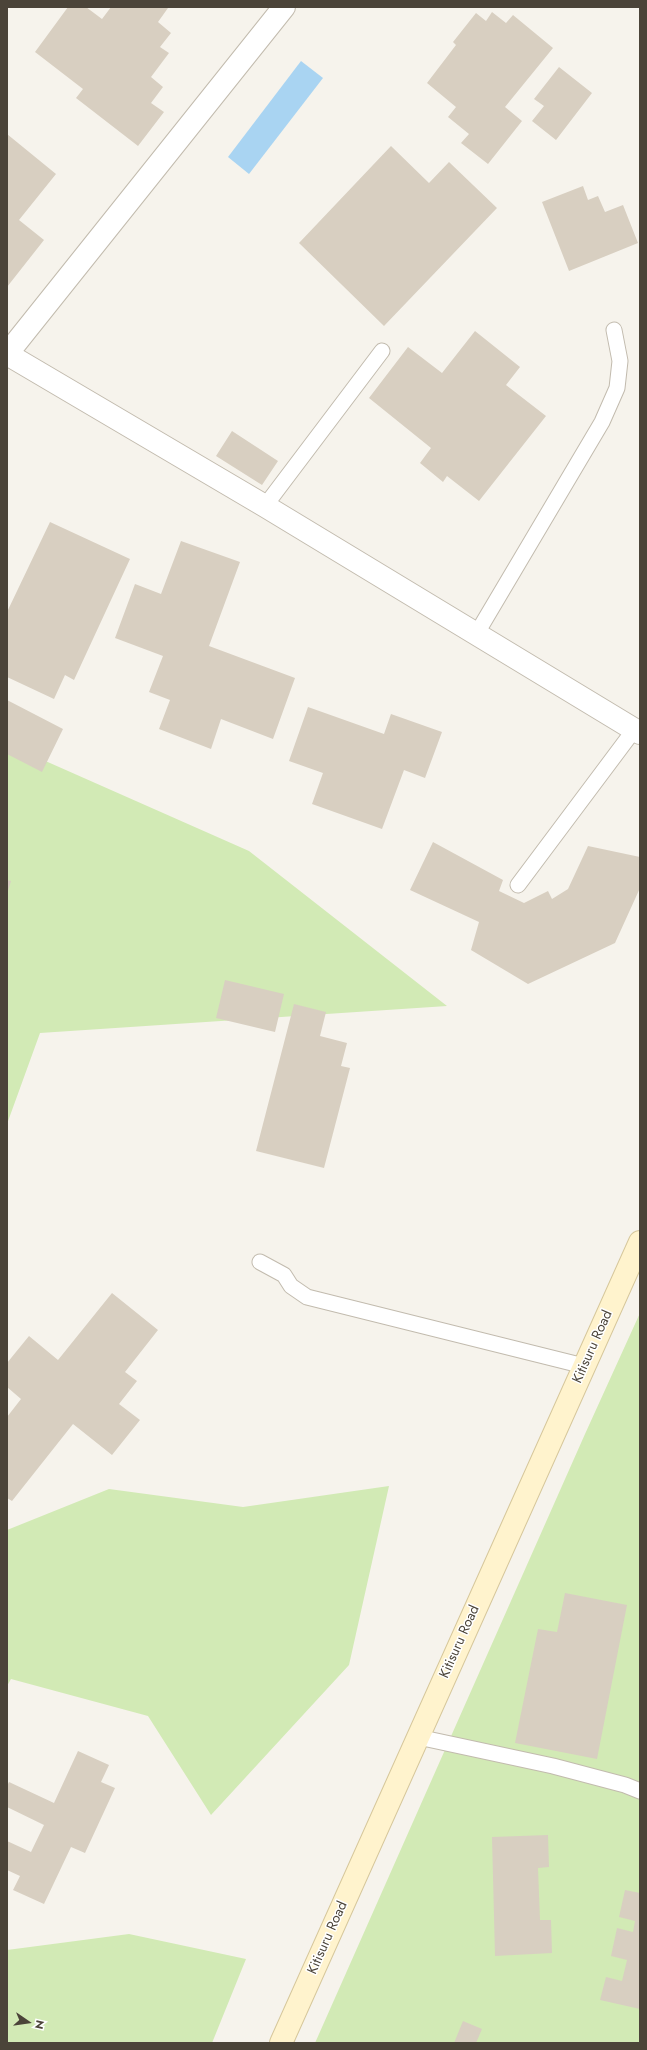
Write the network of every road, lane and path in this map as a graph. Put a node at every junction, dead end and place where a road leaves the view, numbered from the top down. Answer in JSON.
{"nodes":[{"id":1,"x":284,"y":7,"type":"edge"},
{"id":2,"x":614,"y":330,"type":"dead end"},
{"id":3,"x":382,"y":351,"type":"dead end"},
{"id":4,"x":265,"y":506,"type":"junction"},
{"id":5,"x":477,"y":633,"type":"junction"},
{"id":6,"x":637,"y":732,"type":"edge"},
{"id":7,"x":518,"y":885,"type":"dead end"},
{"id":8,"x":640,"y":1242,"type":"edge"},
{"id":9,"x":260,"y":1262,"type":"dead end"},
{"id":10,"x":584,"y":1366,"type":"junction"},
{"id":11,"x":418,"y":1737,"type":"junction"},
{"id":12,"x":640,"y":1790,"type":"edge"},
{"id":13,"x":281,"y":2043,"type":"edge"}],
"edges":[{"from":1,"to":4,"type":"street"},
{"from":2,"to":5,"type":"lane"},
{"from":3,"to":4,"type":"lane"},
{"from":4,"to":5,"type":"street"},
{"from":5,"to":6,"type":"street"},
{"from":6,"to":7,"type":"lane"},
{"from":8,"to":10,"type":"street","name":"Kitisuru Road"},
{"from":9,"to":10,"type":"lane"},
{"from":10,"to":11,"type":"street","name":"Kitisuru Road"},
{"from":11,"to":12,"type":"lane"},
{"from":11,"to":13,"type":"street","name":"Kitisuru Road"}]}
